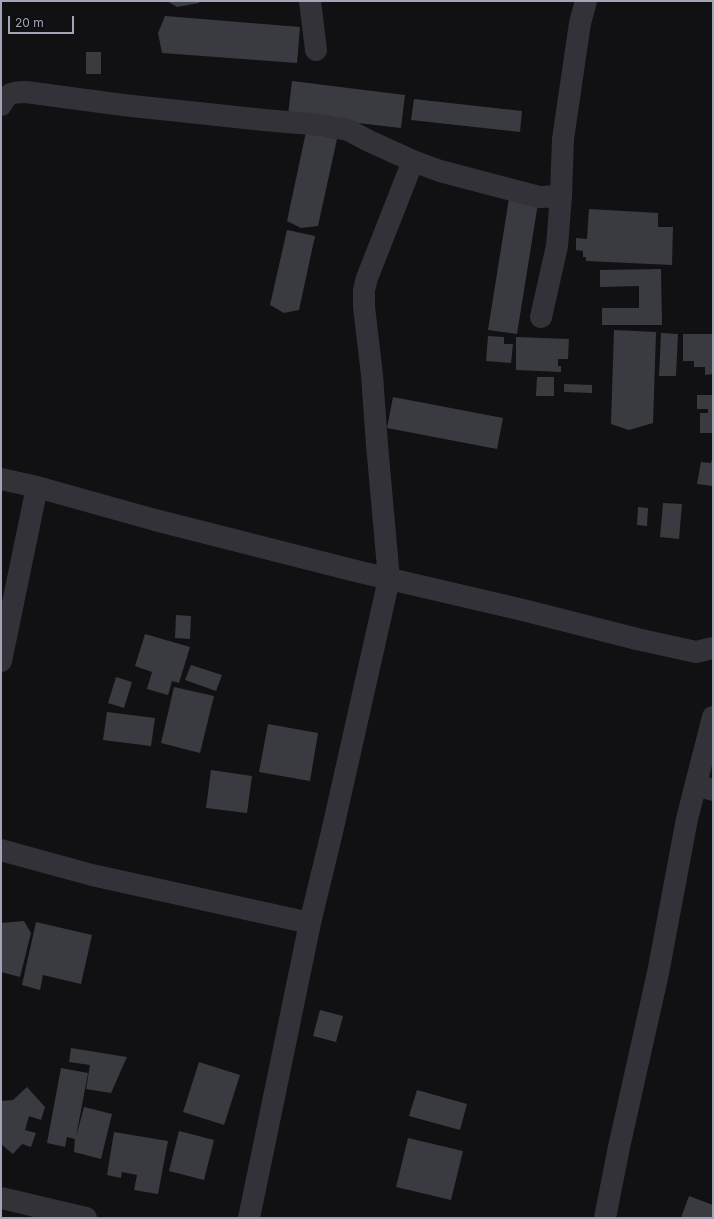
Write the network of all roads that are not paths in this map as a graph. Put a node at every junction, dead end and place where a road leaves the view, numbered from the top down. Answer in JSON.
{"nodes":[{"id":1,"x":310,"y":1,"type":"edge"},
{"id":2,"x":586,"y":1,"type":"edge"},
{"id":3,"x":316,"y":50,"type":"dead end"},
{"id":4,"x":1,"y":105,"type":"edge"},
{"id":5,"x":413,"y":161,"type":"junction"},
{"id":6,"x":561,"y":196,"type":"junction"},
{"id":7,"x":541,"y":317,"type":"dead end"},
{"id":8,"x":1,"y":479,"type":"edge"},
{"id":9,"x":37,"y":487,"type":"junction"},
{"id":10,"x":389,"y":579,"type":"junction"},
{"id":11,"x":713,"y":648,"type":"edge"},
{"id":12,"x":1,"y":661,"type":"edge"},
{"id":13,"x":713,"y":717,"type":"edge"},
{"id":14,"x":704,"y":787,"type":"edge"},
{"id":15,"x":1,"y":850,"type":"edge"},
{"id":16,"x":310,"y":923,"type":"junction"},
{"id":17,"x":1,"y":1198,"type":"edge"},
{"id":18,"x":86,"y":1218,"type":"edge"},
{"id":19,"x":249,"y":1218,"type":"edge"},
{"id":20,"x":605,"y":1218,"type":"edge"}],
"edges":[{"from":1,"to":3,"type":"street"},
{"from":2,"to":6,"type":"street"},
{"from":4,"to":5,"type":"street"},
{"from":5,"to":6,"type":"street"},
{"from":5,"to":10,"type":"street"},
{"from":6,"to":7,"type":"street"},
{"from":8,"to":9,"type":"street"},
{"from":9,"to":10,"type":"street"},
{"from":9,"to":12,"type":"street"},
{"from":10,"to":11,"type":"street"},
{"from":10,"to":16,"type":"street"},
{"from":13,"to":14,"type":"street"},
{"from":14,"to":20,"type":"street"},
{"from":15,"to":16,"type":"street"},
{"from":16,"to":19,"type":"street"},
{"from":17,"to":18,"type":"street"}]}
